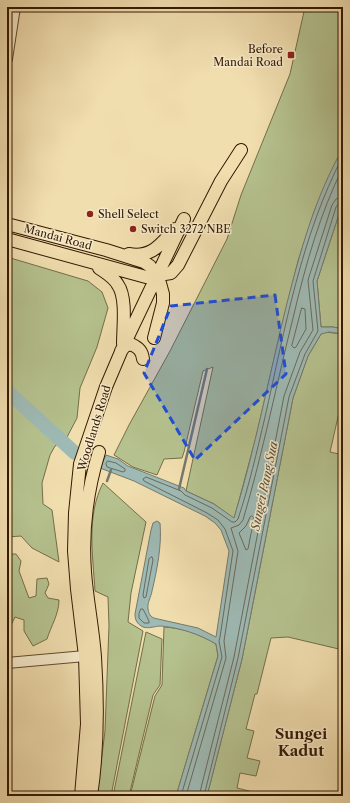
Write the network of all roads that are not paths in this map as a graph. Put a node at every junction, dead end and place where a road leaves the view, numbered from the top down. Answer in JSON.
{"nodes":[{"id":1,"x":15,"y":7,"type":"edge"},
{"id":2,"x":7,"y":59,"type":"edge"},
{"id":3,"x":241,"y":150,"type":"dead end"},
{"id":4,"x":7,"y":224,"type":"edge"},
{"id":5,"x":175,"y":238,"type":"junction"},
{"id":6,"x":7,"y":239,"type":"edge"},
{"id":7,"x":108,"y":251,"type":"junction"},
{"id":8,"x":142,"y":254,"type":"junction"},
{"id":9,"x":88,"y":261,"type":"junction"},
{"id":10,"x":156,"y":275,"type":"junction"},
{"id":11,"x":154,"y":338,"type":"dead end"},
{"id":12,"x":122,"y":349,"type":"junction"},
{"id":13,"x":143,"y":359,"type":"dead end"},
{"id":14,"x":99,"y":452,"type":"dead end"},
{"id":15,"x":85,"y":656,"type":"junction"},
{"id":16,"x":7,"y":663,"type":"edge"},
{"id":17,"x":81,"y":796,"type":"edge"},
{"id":18,"x":91,"y":796,"type":"edge"}],
"edges":[{"from":1,"to":2,"type":"street"},
{"from":3,"to":10,"type":"main road"},
{"from":4,"to":7,"type":"main road","name":"Mandai Road"},
{"from":5,"to":8,"type":"main road"},
{"from":5,"to":8,"type":"main road","name":"Woodlands Road"},
{"from":5,"to":10,"type":"main road","name":"Woodlands Road"},
{"from":6,"to":9,"type":"main road","name":"Mandai Road"},
{"from":7,"to":8,"type":"main road"},
{"from":7,"to":10,"type":"main road"},
{"from":9,"to":10,"type":"main road","name":"Mandai Road"},
{"from":9,"to":12,"type":"main road"},
{"from":10,"to":11,"type":"main road"},
{"from":10,"to":12,"type":"main road","name":"Woodlands Road"},
{"from":12,"to":13,"type":"main road"},
{"from":12,"to":15,"type":"main road","name":"Woodlands Road"},
{"from":14,"to":18,"type":"main road","name":"Woodlands Road"},
{"from":15,"to":16,"type":"street"},
{"from":15,"to":17,"type":"main road","name":"Woodlands Road"}]}
